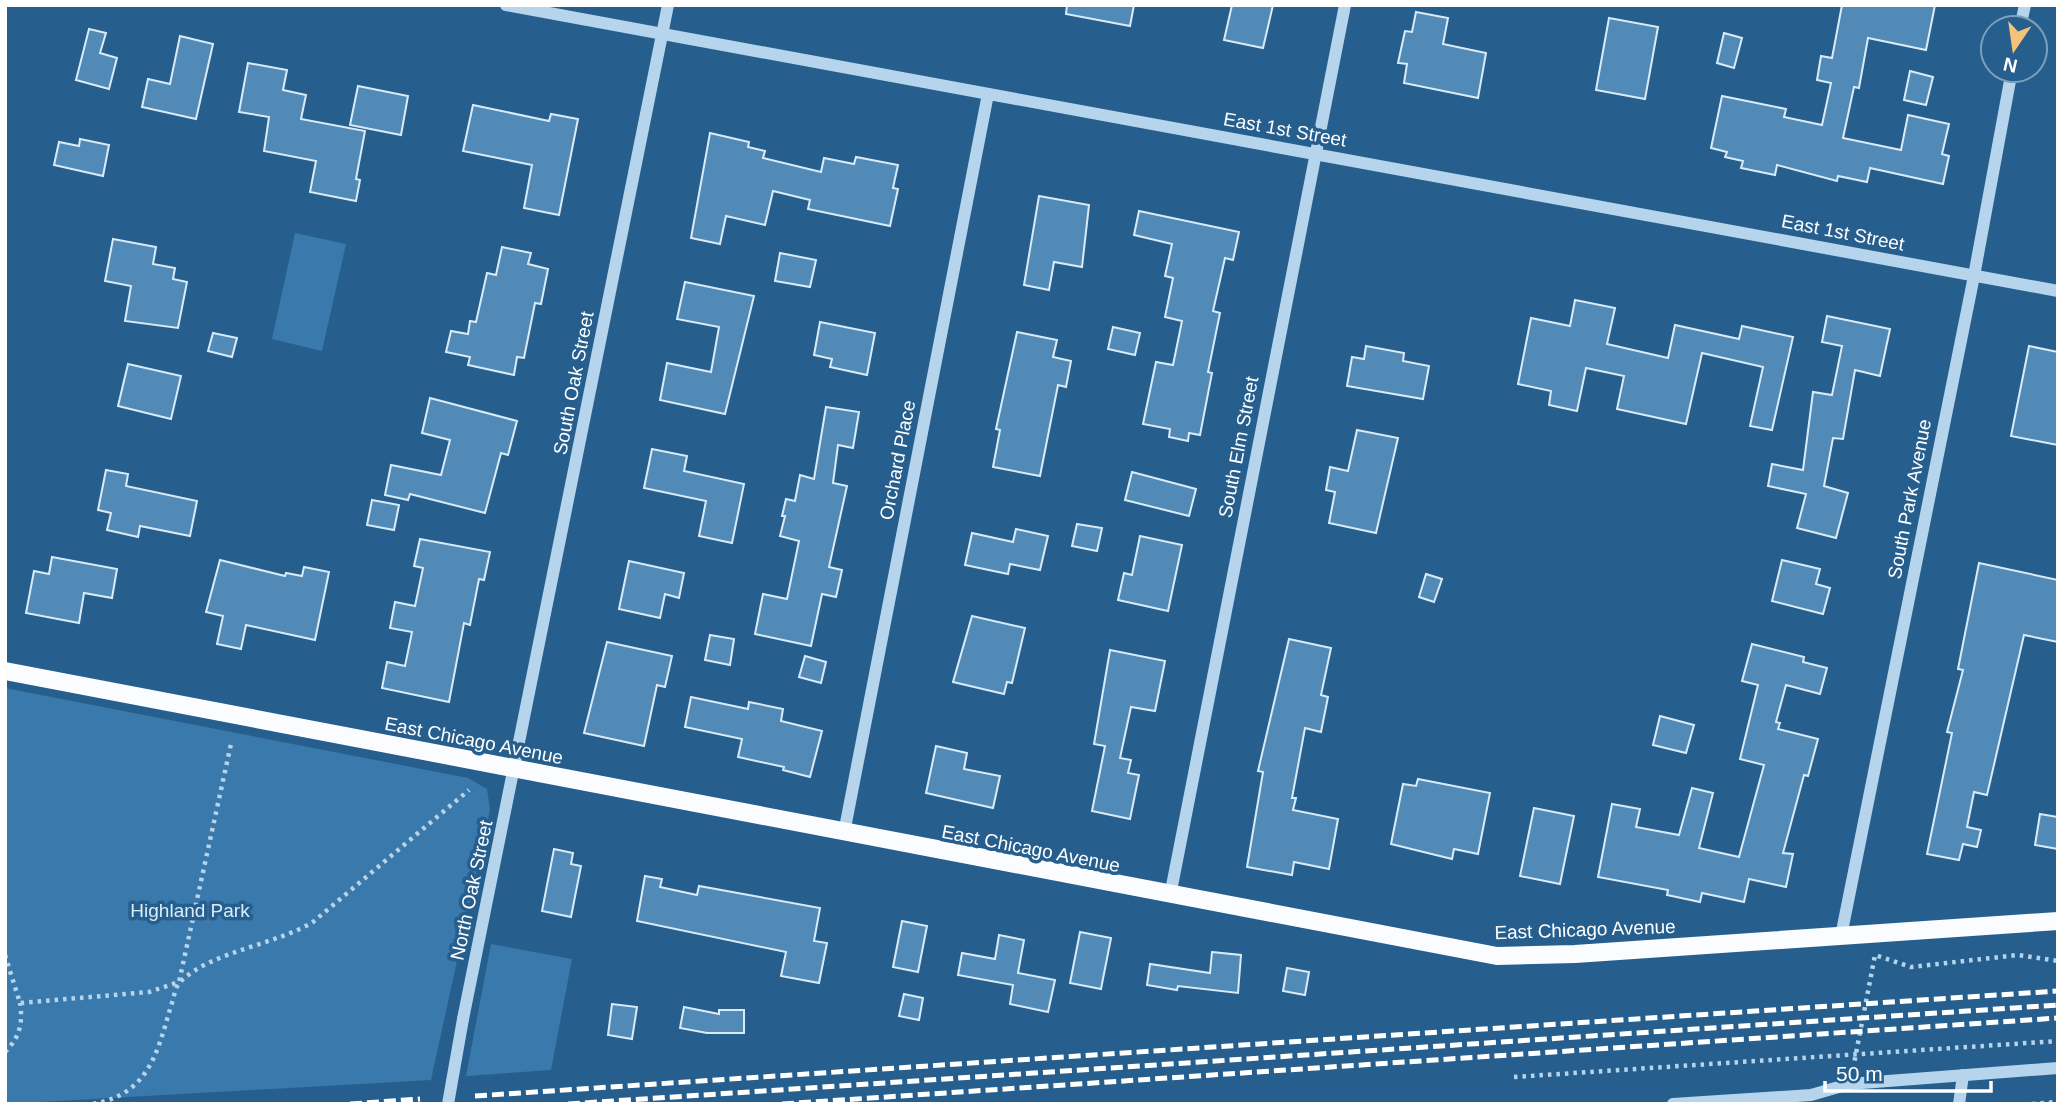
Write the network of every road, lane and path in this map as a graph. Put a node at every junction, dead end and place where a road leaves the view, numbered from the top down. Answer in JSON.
{"nodes":[{"id":1,"x":506,"y":5,"type":"edge"},
{"id":2,"x":668,"y":5,"type":"edge"},
{"id":3,"x":1345,"y":5,"type":"edge"},
{"id":4,"x":662,"y":35,"type":"junction"},
{"id":5,"x":2009,"y":84,"type":"edge"},
{"id":6,"x":988,"y":94,"type":"junction"},
{"id":7,"x":1316,"y":154,"type":"junction"},
{"id":8,"x":1974,"y":276,"type":"junction"},
{"id":9,"x":2058,"y":291,"type":"edge"},
{"id":10,"x":5,"y":671,"type":"edge"},
{"id":11,"x":231,"y":744,"type":"dead end"},
{"id":12,"x":516,"y":769,"type":"junction"},
{"id":13,"x":469,"y":790,"type":"dead end"},
{"id":14,"x":844,"y":833,"type":"junction"},
{"id":15,"x":1170,"y":896,"type":"junction"},
{"id":16,"x":2058,"y":922,"type":"edge"},
{"id":17,"x":1841,"y":936,"type":"junction"},
{"id":18,"x":5,"y":955,"type":"edge"},
{"id":19,"x":2058,"y":961,"type":"edge"},
{"id":20,"x":178,"y":982,"type":"junction"},
{"id":21,"x":20,"y":1003,"type":"junction"},
{"id":22,"x":2058,"y":1041,"type":"edge"},
{"id":23,"x":5,"y":1052,"type":"edge"},
{"id":24,"x":1856,"y":1054,"type":"junction"},
{"id":25,"x":2058,"y":1068,"type":"edge"},
{"id":26,"x":1964,"y":1075,"type":"junction"},
{"id":27,"x":1514,"y":1077,"type":"dead end"},
{"id":28,"x":1849,"y":1084,"type":"junction"},
{"id":29,"x":1810,"y":1100,"type":"edge"},
{"id":30,"x":2057,"y":1102,"type":"edge"},
{"id":31,"x":93,"y":1104,"type":"edge"},
{"id":32,"x":448,"y":1104,"type":"edge"},
{"id":33,"x":1673,"y":1104,"type":"edge"},
{"id":34,"x":1959,"y":1104,"type":"edge"},
{"id":35,"x":2032,"y":1104,"type":"edge"}],
"edges":[{"from":1,"to":4,"type":"street","name":"East 1st Street"},
{"from":2,"to":4,"type":"street","name":"South Oak Street"},
{"from":3,"to":7,"type":"street","name":"South Elm Street"},
{"from":4,"to":6,"type":"street","name":"East 1st Street"},
{"from":4,"to":12,"type":"street","name":"South Oak Street"},
{"from":5,"to":8,"type":"street","name":"South Park Avenue"},
{"from":6,"to":7,"type":"street","name":"East 1st Street"},
{"from":6,"to":14,"type":"street","name":"Orchard Place"},
{"from":7,"to":8,"type":"street","name":"East 1st Street"},
{"from":7,"to":15,"type":"street","name":"South Elm Street"},
{"from":8,"to":9,"type":"street","name":"East 1st Street"},
{"from":8,"to":17,"type":"street","name":"South Park Avenue"},
{"from":10,"to":12,"type":"main road","name":"East Chicago Avenue"},
{"from":11,"to":20,"type":"path"},
{"from":12,"to":14,"type":"main road","name":"East Chicago Avenue"},
{"from":12,"to":32,"type":"street","name":"North Oak Street","bridge":true},
{"from":13,"to":20,"type":"path"},
{"from":14,"to":15,"type":"main road","name":"East Chicago Avenue"},
{"from":15,"to":17,"type":"main road","name":"East Chicago Avenue"},
{"from":16,"to":17,"type":"main road","name":"East Chicago Avenue"},
{"from":18,"to":21,"type":"path"},
{"from":19,"to":24,"type":"path"},
{"from":20,"to":21,"type":"path"},
{"from":20,"to":31,"type":"path"},
{"from":21,"to":23,"type":"path"},
{"from":22,"to":24,"type":"path"},
{"from":24,"to":27,"type":"path"},
{"from":24,"to":28,"type":"path"},
{"from":25,"to":26,"type":"street"},
{"from":26,"to":28,"type":"street"},
{"from":26,"to":34,"type":"street"},
{"from":28,"to":29,"type":"street"},
{"from":29,"to":33,"type":"street"},
{"from":30,"to":35,"type":"path"}]}
